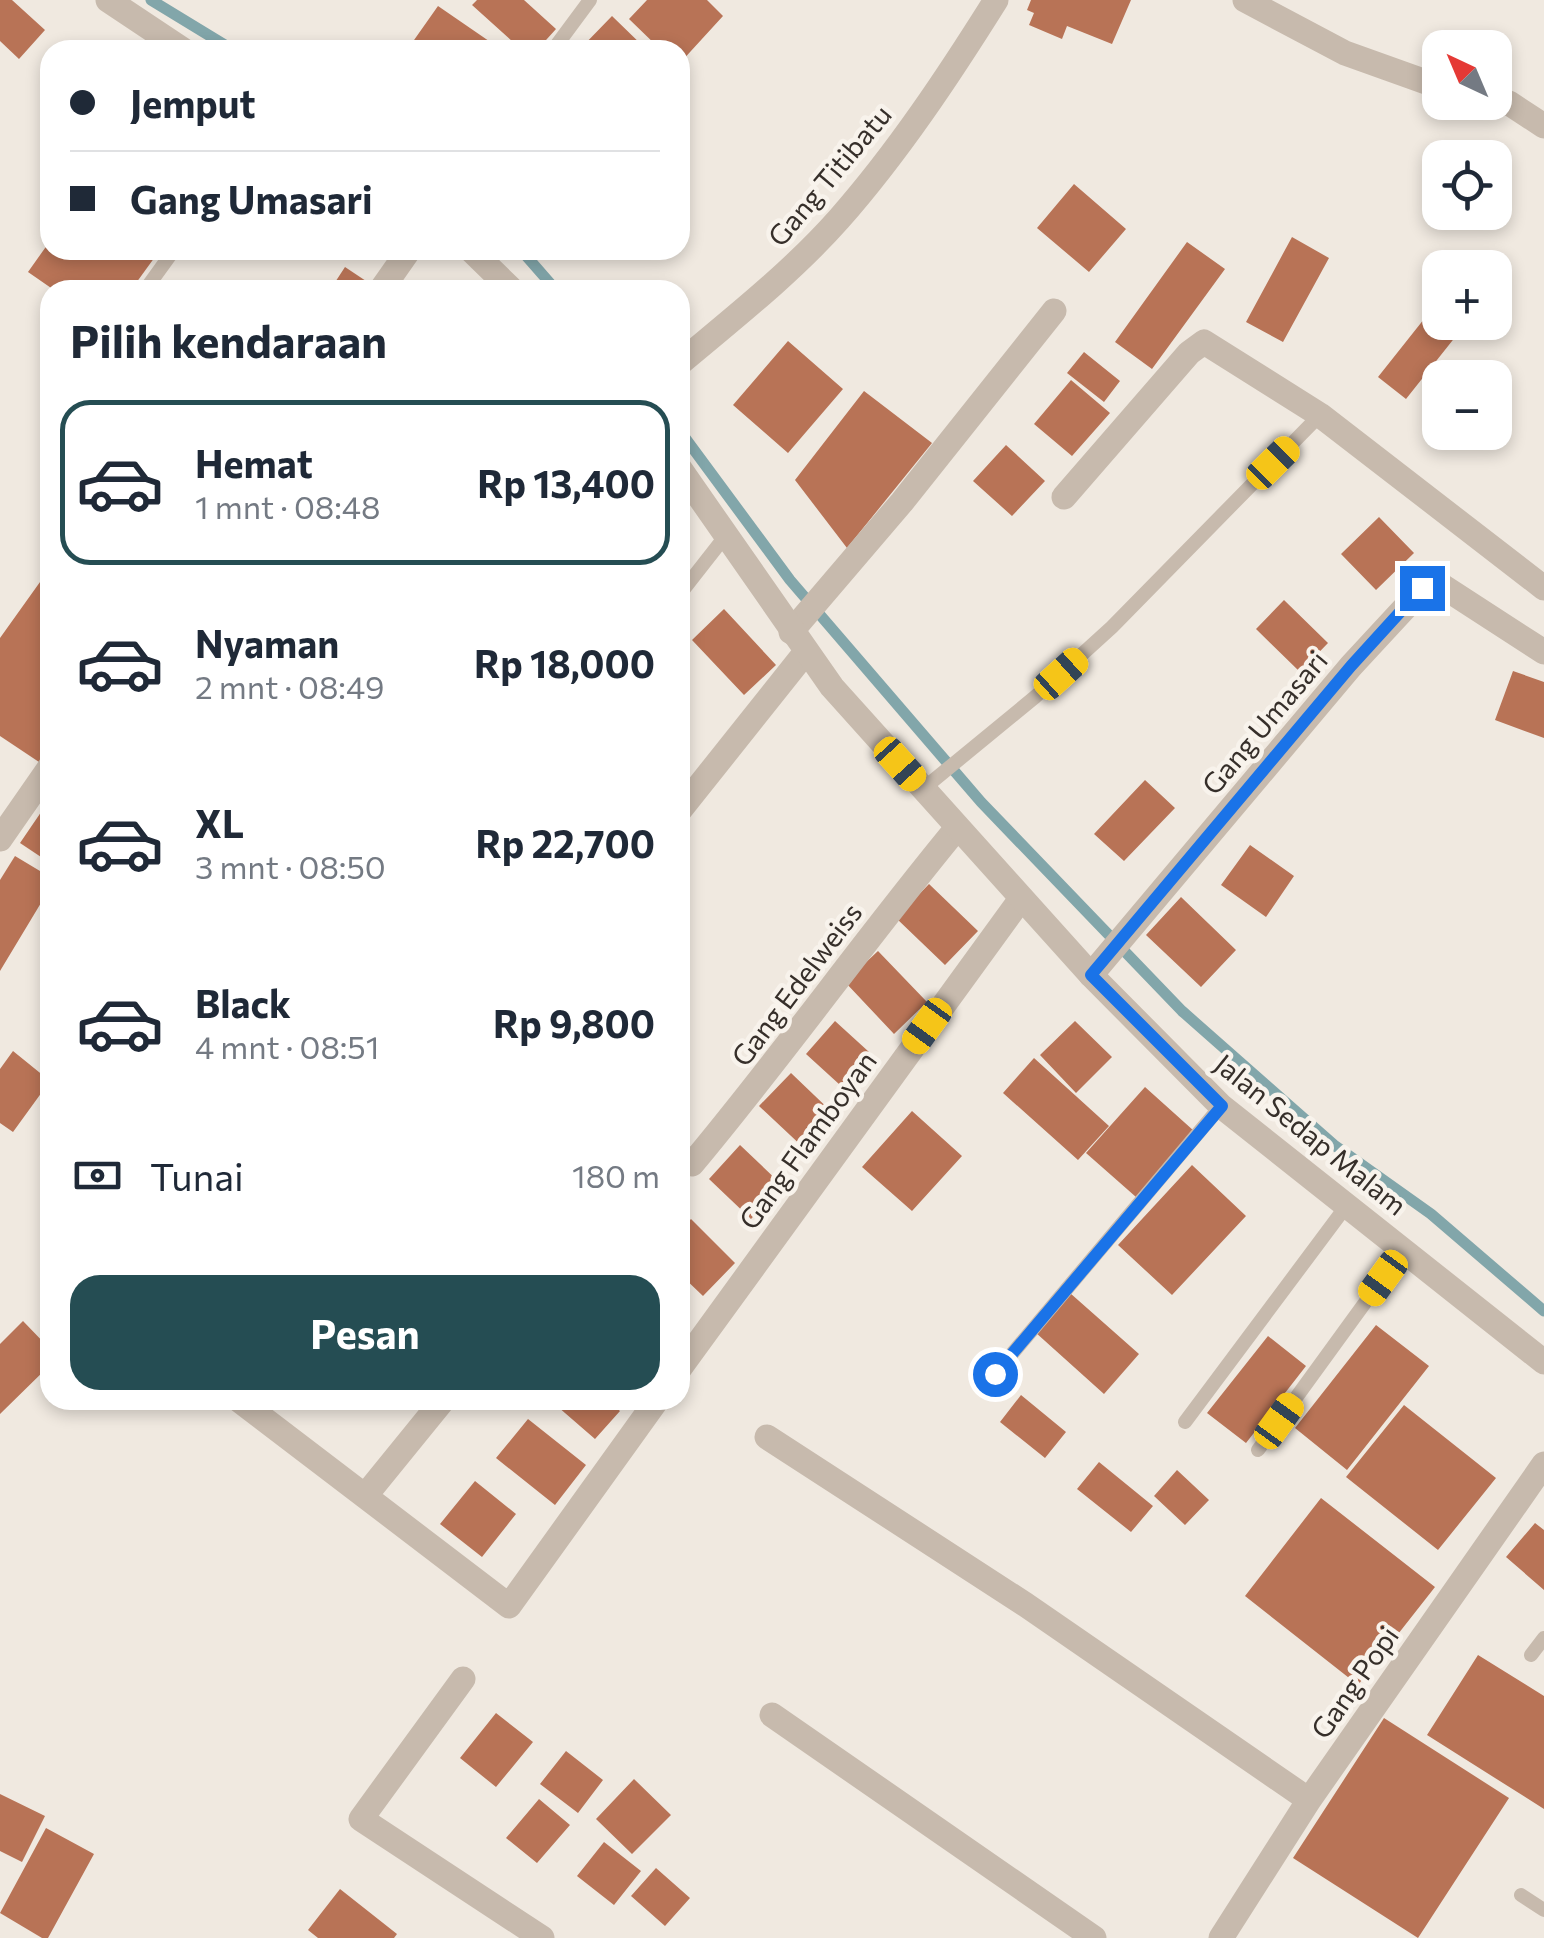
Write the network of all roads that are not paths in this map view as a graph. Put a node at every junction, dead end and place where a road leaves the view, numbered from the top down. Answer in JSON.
{"nodes":[{"id":1,"x":108,"y":0,"type":"edge"},
{"id":2,"x":590,"y":0,"type":"edge"},
{"id":3,"x":996,"y":0,"type":"edge"},
{"id":4,"x":1244,"y":0,"type":"edge"},
{"id":5,"x":168,"y":40,"type":"edge"},
{"id":6,"x":560,"y":40,"type":"edge"},
{"id":7,"x":1422,"y":81,"type":"edge"},
{"id":8,"x":1512,"y":105,"type":"edge"},
{"id":9,"x":1544,"y":126,"type":"edge"},
{"id":10,"x":481,"y":260,"type":"edge"},
{"id":11,"x":502,"y":280,"type":"edge"},
{"id":12,"x":1054,"y":310,"type":"dead end"},
{"id":13,"x":690,"y":355,"type":"edge"},
{"id":14,"x":1320,"y":415,"type":"junction"},
{"id":15,"x":690,"y":483,"type":"edge"},
{"id":16,"x":1064,"y":497,"type":"dead end"},
{"id":17,"x":727,"y":534,"type":"junction"},
{"id":18,"x":690,"y":581,"type":"edge"},
{"id":19,"x":1544,"y":588,"type":"edge"},
{"id":20,"x":805,"y":625,"type":"junction"},
{"id":21,"x":1544,"y":652,"type":"edge"},
{"id":22,"x":40,"y":782,"type":"edge"},
{"id":23,"x":931,"y":782,"type":"junction"},
{"id":24,"x":690,"y":795,"type":"edge"},
{"id":25,"x":957,"y":828,"type":"junction"},
{"id":26,"x":0,"y":840,"type":"edge"},
{"id":27,"x":1020,"y":900,"type":"junction"},
{"id":28,"x":1091,"y":975,"type":"junction"},
{"id":29,"x":1222,"y":1106,"type":"junction"},
{"id":30,"x":690,"y":1162,"type":"edge"},
{"id":31,"x":1347,"y":1204,"type":"junction"},
{"id":32,"x":1404,"y":1249,"type":"junction"},
{"id":33,"x":690,"y":1354,"type":"edge"},
{"id":34,"x":1544,"y":1362,"type":"edge"},
{"id":35,"x":995,"y":1374,"type":"dead end"},
{"id":36,"x":252,"y":1410,"type":"edge"},
{"id":37,"x":435,"y":1410,"type":"edge"},
{"id":38,"x":650,"y":1410,"type":"edge"},
{"id":39,"x":1185,"y":1422,"type":"dead end"},
{"id":40,"x":766,"y":1437,"type":"dead end"},
{"id":41,"x":1258,"y":1450,"type":"dead end"},
{"id":42,"x":1544,"y":1464,"type":"edge"},
{"id":43,"x":365,"y":1496,"type":"junction"},
{"id":44,"x":1544,"y":1638,"type":"edge"},
{"id":45,"x":1531,"y":1655,"type":"dead end"},
{"id":46,"x":463,"y":1679,"type":"dead end"},
{"id":47,"x":772,"y":1715,"type":"dead end"},
{"id":48,"x":1309,"y":1800,"type":"junction"},
{"id":49,"x":1521,"y":1895,"type":"dead end"},
{"id":50,"x":1544,"y":1910,"type":"edge"},
{"id":51,"x":542,"y":1938,"type":"edge"},
{"id":52,"x":1094,"y":1938,"type":"edge"},
{"id":53,"x":1221,"y":1938,"type":"edge"}],
"edges":[{"from":1,"to":5,"type":"street"},
{"from":2,"to":6,"type":"lane"},
{"from":3,"to":13,"type":"street","name":"Gang Titibatu"},
{"from":4,"to":7,"type":"street"},
{"from":8,"to":9,"type":"street"},
{"from":10,"to":11,"type":"street"},
{"from":12,"to":20,"type":"street"},
{"from":14,"to":16,"type":"street"},
{"from":14,"to":19,"type":"street"},
{"from":14,"to":23,"type":"lane"},
{"from":15,"to":17,"type":"street","name":"Jalan Sedap Malam"},
{"from":17,"to":18,"type":"lane"},
{"from":17,"to":20,"type":"street","name":"Jalan Sedap Malam"},
{"from":20,"to":23,"type":"street","name":"Jalan Sedap Malam"},
{"from":20,"to":24,"type":"street"},
{"from":21,"to":28,"type":"street","name":"Gang Umasari"},
{"from":22,"to":26,"type":"street"},
{"from":23,"to":25,"type":"street","name":"Jalan Sedap Malam"},
{"from":25,"to":27,"type":"street","name":"Jalan Sedap Malam"},
{"from":25,"to":30,"type":"street","name":"Gang Edelweiss"},
{"from":27,"to":28,"type":"street","name":"Jalan Sedap Malam"},
{"from":27,"to":33,"type":"street","name":"Gang Flamboyan"},
{"from":28,"to":29,"type":"street","name":"Jalan Sedap Malam"},
{"from":29,"to":31,"type":"street","name":"Jalan Sedap Malam"},
{"from":29,"to":35,"type":"lane"},
{"from":31,"to":32,"type":"street","name":"Jalan Sedap Malam"},
{"from":31,"to":39,"type":"lane"},
{"from":32,"to":34,"type":"street","name":"Jalan Sedap Malam"},
{"from":32,"to":41,"type":"lane"},
{"from":36,"to":43,"type":"street"},
{"from":37,"to":43,"type":"street"},
{"from":38,"to":43,"type":"street"},
{"from":40,"to":48,"type":"street"},
{"from":42,"to":48,"type":"street","name":"Gang Popi"},
{"from":44,"to":45,"type":"lane"},
{"from":46,"to":51,"type":"street"},
{"from":47,"to":52,"type":"street"},
{"from":48,"to":53,"type":"street","name":"Gang Popi"},
{"from":49,"to":50,"type":"lane"}]}
